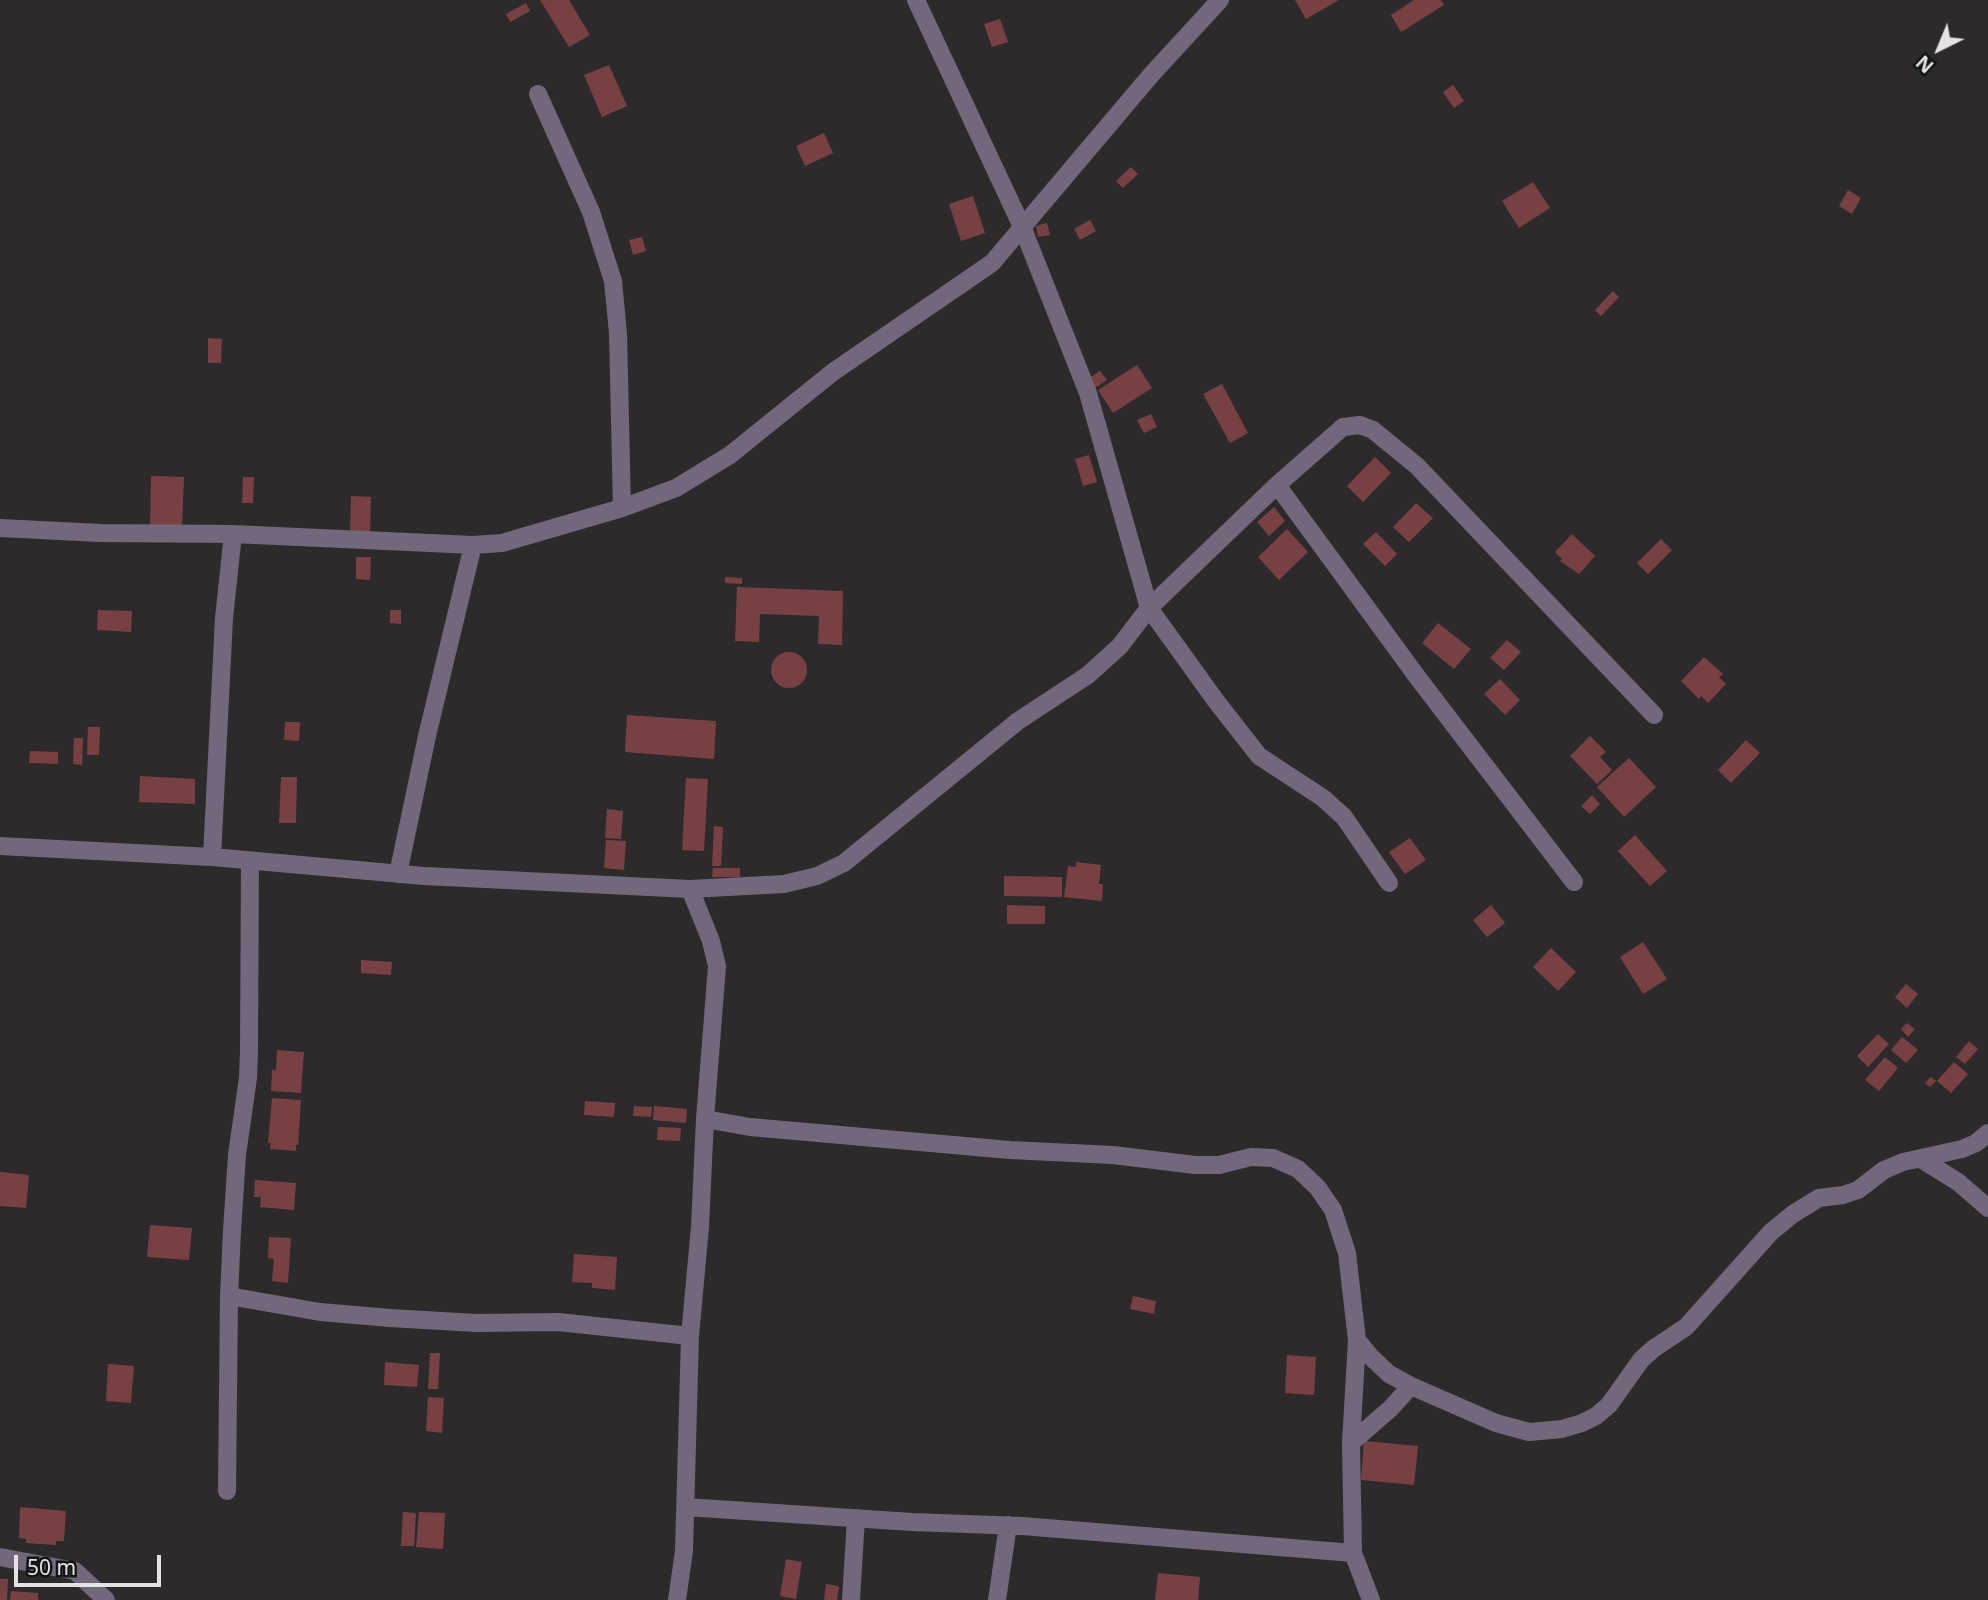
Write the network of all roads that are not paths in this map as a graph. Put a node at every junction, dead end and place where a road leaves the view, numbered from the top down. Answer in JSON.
{"nodes":[{"id":1,"x":916,"y":0,"type":"edge"},
{"id":2,"x":1220,"y":0,"type":"edge"},
{"id":3,"x":538,"y":94,"type":"dead end"},
{"id":4,"x":1023,"y":229,"type":"junction"},
{"id":5,"x":1277,"y":485,"type":"junction"},
{"id":6,"x":622,"y":508,"type":"junction"},
{"id":7,"x":0,"y":528,"type":"edge"},
{"id":8,"x":233,"y":534,"type":"junction"},
{"id":9,"x":473,"y":545,"type":"junction"},
{"id":10,"x":1150,"y":608,"type":"junction"},
{"id":11,"x":1654,"y":715,"type":"dead end"},
{"id":12,"x":0,"y":846,"type":"edge"},
{"id":13,"x":212,"y":856,"type":"junction"},
{"id":14,"x":250,"y":861,"type":"junction"},
{"id":15,"x":398,"y":874,"type":"junction"},
{"id":16,"x":1574,"y":882,"type":"dead end"},
{"id":17,"x":1389,"y":883,"type":"dead end"},
{"id":18,"x":690,"y":889,"type":"junction"},
{"id":19,"x":705,"y":1119,"type":"junction"},
{"id":20,"x":1988,"y":1133,"type":"edge"},
{"id":21,"x":1921,"y":1159,"type":"junction"},
{"id":22,"x":1988,"y":1208,"type":"edge"},
{"id":23,"x":229,"y":1296,"type":"junction"},
{"id":24,"x":690,"y":1336,"type":"junction"},
{"id":25,"x":1357,"y":1340,"type":"junction"},
{"id":26,"x":1411,"y":1386,"type":"junction"},
{"id":27,"x":1351,"y":1443,"type":"junction"},
{"id":28,"x":227,"y":1491,"type":"dead end"},
{"id":29,"x":686,"y":1507,"type":"junction"},
{"id":30,"x":856,"y":1518,"type":"junction"},
{"id":31,"x":1008,"y":1525,"type":"junction"},
{"id":32,"x":1353,"y":1553,"type":"junction"},
{"id":33,"x":0,"y":1557,"type":"edge"},
{"id":34,"x":106,"y":1600,"type":"edge"},
{"id":35,"x":677,"y":1600,"type":"edge"},
{"id":36,"x":851,"y":1600,"type":"edge"},
{"id":37,"x":997,"y":1600,"type":"edge"},
{"id":38,"x":1371,"y":1600,"type":"edge"}],
"edges":[{"from":1,"to":4,"type":"street"},
{"from":2,"to":4,"type":"street"},
{"from":3,"to":6,"type":"street"},
{"from":4,"to":6,"type":"street"},
{"from":4,"to":10,"type":"street"},
{"from":5,"to":10,"type":"street"},
{"from":5,"to":11,"type":"street"},
{"from":5,"to":16,"type":"street"},
{"from":6,"to":9,"type":"street"},
{"from":7,"to":8,"type":"street"},
{"from":8,"to":9,"type":"street"},
{"from":8,"to":13,"type":"street"},
{"from":9,"to":15,"type":"street"},
{"from":10,"to":17,"type":"street"},
{"from":10,"to":18,"type":"street"},
{"from":12,"to":13,"type":"street"},
{"from":13,"to":14,"type":"street"},
{"from":14,"to":15,"type":"street"},
{"from":14,"to":23,"type":"street"},
{"from":15,"to":18,"type":"street"},
{"from":18,"to":19,"type":"street"},
{"from":19,"to":24,"type":"street"},
{"from":19,"to":25,"type":"street"},
{"from":20,"to":21,"type":"street"},
{"from":21,"to":22,"type":"street"},
{"from":21,"to":26,"type":"street"},
{"from":23,"to":24,"type":"street"},
{"from":23,"to":28,"type":"street"},
{"from":24,"to":29,"type":"street"},
{"from":25,"to":26,"type":"street"},
{"from":25,"to":27,"type":"street"},
{"from":26,"to":27,"type":"street"},
{"from":27,"to":32,"type":"street"},
{"from":29,"to":30,"type":"street"},
{"from":29,"to":35,"type":"street"},
{"from":30,"to":31,"type":"street"},
{"from":30,"to":36,"type":"street"},
{"from":31,"to":32,"type":"street"},
{"from":31,"to":37,"type":"street"},
{"from":32,"to":38,"type":"street"},
{"from":33,"to":34,"type":"street"}]}
